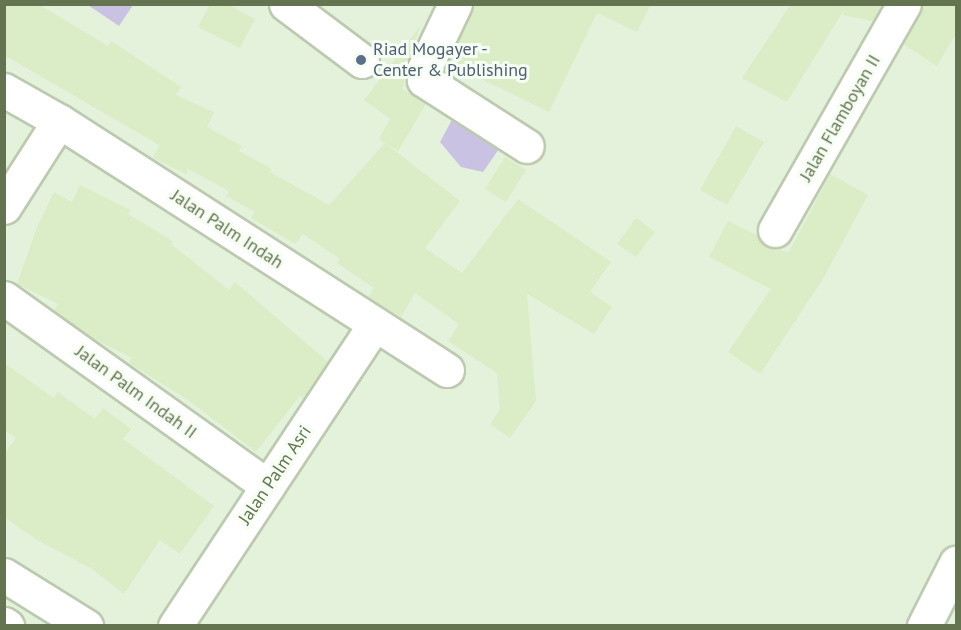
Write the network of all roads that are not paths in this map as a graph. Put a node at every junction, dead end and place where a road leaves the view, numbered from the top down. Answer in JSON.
{"nodes":[{"id":1,"x":286,"y":4,"type":"edge"},
{"id":2,"x":454,"y":4,"type":"edge"},
{"id":3,"x":904,"y":4,"type":"edge"},
{"id":4,"x":362,"y":61,"type":"dead end"},
{"id":5,"x":4,"y":90,"type":"edge"},
{"id":6,"x":59,"y":121,"type":"junction"},
{"id":7,"x":527,"y":146,"type":"dead end"},
{"id":8,"x":4,"y":207,"type":"edge"},
{"id":9,"x":775,"y":230,"type":"dead end"},
{"id":10,"x":4,"y":298,"type":"edge"},
{"id":11,"x":375,"y":324,"type":"junction"},
{"id":12,"x":447,"y":370,"type":"dead end"},
{"id":13,"x":268,"y":486,"type":"junction"},
{"id":14,"x":957,"y":563,"type":"edge"},
{"id":15,"x":4,"y":574,"type":"edge"},
{"id":16,"x":86,"y":626,"type":"edge"},
{"id":17,"x":175,"y":626,"type":"edge"},
{"id":18,"x":924,"y":626,"type":"edge"}],
"edges":[{"from":1,"to":4,"type":"street"},
{"from":2,"to":7,"type":"street"},
{"from":3,"to":9,"type":"street","name":"Jalan Flamboyan II"},
{"from":5,"to":6,"type":"street","name":"Jalan Palm Indah"},
{"from":6,"to":8,"type":"street"},
{"from":6,"to":11,"type":"street","name":"Jalan Palm Indah"},
{"from":10,"to":13,"type":"street","name":"Jalan Palm Indah II"},
{"from":11,"to":12,"type":"street","name":"Jalan Palm Indah"},
{"from":11,"to":13,"type":"street","name":"Jalan Palm Asri"},
{"from":13,"to":17,"type":"street","name":"Jalan Palm Asri"},
{"from":14,"to":18,"type":"street"},
{"from":15,"to":16,"type":"street"}]}
